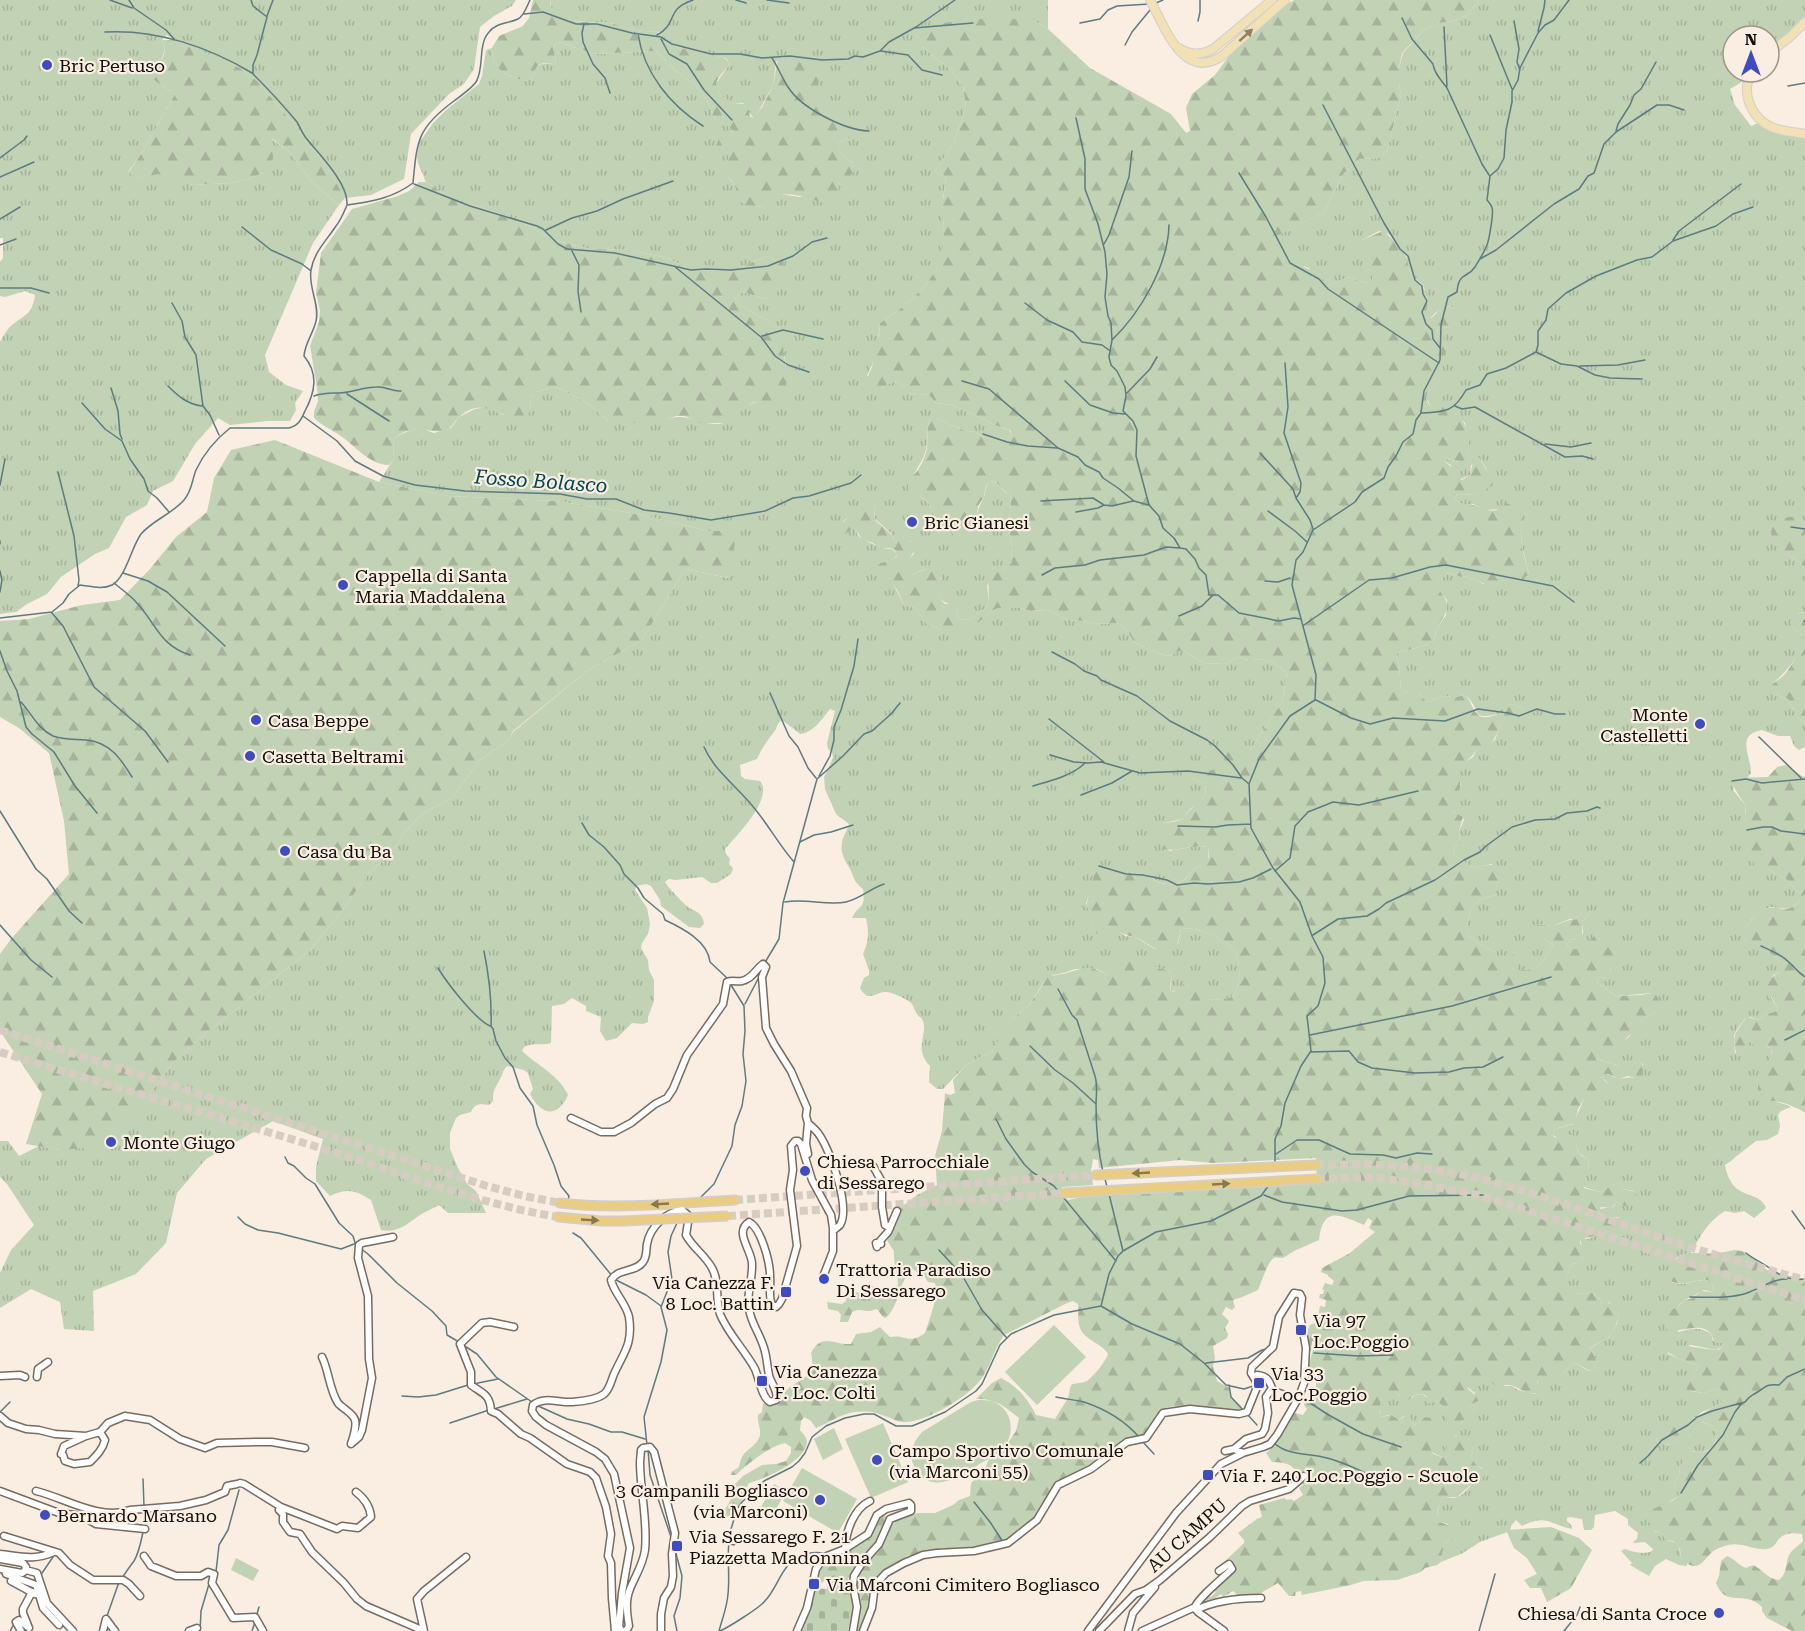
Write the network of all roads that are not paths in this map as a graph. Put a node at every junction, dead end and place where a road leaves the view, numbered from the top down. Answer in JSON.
{"nodes":[{"id":1,"x":1150,"y":0,"type":"edge"},
{"id":2,"x":1272,"y":0,"type":"edge"},
{"id":3,"x":1285,"y":0,"type":"edge"},
{"id":4,"x":1805,"y":22,"type":"edge"},
{"id":5,"x":1174,"y":44,"type":"junction"},
{"id":6,"x":1781,"y":44,"type":"edge"},
{"id":7,"x":1748,"y":84,"type":"edge"},
{"id":8,"x":1805,"y":134,"type":"edge"},
{"id":9,"x":572,"y":1118,"type":"dead end"},
{"id":10,"x":808,"y":1123,"type":"junction"},
{"id":11,"x":806,"y":1159,"type":"junction"},
{"id":12,"x":1316,"y":1165,"type":"tunnel mouth"},
{"id":13,"x":873,"y":1166,"type":"dead end"},
{"id":14,"x":1096,"y":1175,"type":"tunnel mouth"},
{"id":15,"x":1317,"y":1179,"type":"tunnel mouth"},
{"id":16,"x":1064,"y":1193,"type":"tunnel mouth"},
{"id":17,"x":735,"y":1200,"type":"tunnel mouth"},
{"id":18,"x":560,"y":1203,"type":"tunnel mouth"},
{"id":19,"x":897,"y":1211,"type":"dead end"},
{"id":20,"x":728,"y":1216,"type":"tunnel mouth"},
{"id":21,"x":558,"y":1217,"type":"tunnel mouth"},
{"id":22,"x":890,"y":1228,"type":"junction"},
{"id":23,"x":833,"y":1231,"type":"junction"},
{"id":24,"x":393,"y":1237,"type":"dead end"},
{"id":25,"x":877,"y":1248,"type":"dead end"},
{"id":26,"x":823,"y":1277,"type":"dead end"},
{"id":27,"x":514,"y":1327,"type":"dead end"},
{"id":28,"x":322,"y":1357,"type":"dead end"},
{"id":29,"x":48,"y":1362,"type":"dead end"},
{"id":30,"x":0,"y":1376,"type":"edge"},
{"id":31,"x":25,"y":1377,"type":"dead end"},
{"id":32,"x":37,"y":1377,"type":"dead end"},
{"id":33,"x":1257,"y":1384,"type":"junction"},
{"id":34,"x":0,"y":1416,"type":"edge"},
{"id":35,"x":100,"y":1432,"type":"junction"},
{"id":36,"x":86,"y":1436,"type":"junction"},
{"id":37,"x":1263,"y":1447,"type":"junction"},
{"id":38,"x":305,"y":1448,"type":"dead end"},
{"id":39,"x":1234,"y":1449,"type":"junction"},
{"id":40,"x":1225,"y":1451,"type":"dead end"},
{"id":41,"x":1244,"y":1453,"type":"junction"},
{"id":42,"x":1216,"y":1469,"type":"junction"},
{"id":43,"x":1304,"y":1476,"type":"dead end"},
{"id":44,"x":0,"y":1491,"type":"edge"},
{"id":45,"x":36,"y":1491,"type":"dead end"},
{"id":46,"x":356,"y":1492,"type":"dead end"},
{"id":47,"x":870,"y":1501,"type":"dead end"},
{"id":48,"x":281,"y":1507,"type":"junction"},
{"id":49,"x":145,"y":1529,"type":"dead end"},
{"id":50,"x":4,"y":1536,"type":"dead end"},
{"id":51,"x":726,"y":1539,"type":"dead end"},
{"id":52,"x":733,"y":1540,"type":"dead end"},
{"id":53,"x":845,"y":1549,"type":"junction"},
{"id":54,"x":54,"y":1552,"type":"junction"},
{"id":55,"x":0,"y":1554,"type":"edge"},
{"id":56,"x":144,"y":1556,"type":"dead end"},
{"id":57,"x":466,"y":1557,"type":"dead end"},
{"id":58,"x":0,"y":1559,"type":"edge"},
{"id":59,"x":3,"y":1570,"type":"edge"},
{"id":60,"x":26,"y":1570,"type":"junction"},
{"id":61,"x":1219,"y":1571,"type":"dead end"},
{"id":62,"x":1160,"y":1580,"type":"junction"},
{"id":63,"x":11,"y":1581,"type":"dead end"},
{"id":64,"x":32,"y":1592,"type":"junction"},
{"id":65,"x":140,"y":1596,"type":"dead end"},
{"id":66,"x":1261,"y":1598,"type":"dead end"},
{"id":67,"x":40,"y":1599,"type":"junction"},
{"id":68,"x":1196,"y":1608,"type":"junction"},
{"id":69,"x":59,"y":1625,"type":"dead end"},
{"id":70,"x":197,"y":1628,"type":"dead end"},
{"id":71,"x":21,"y":1631,"type":"edge"},
{"id":72,"x":74,"y":1631,"type":"edge"},
{"id":73,"x":103,"y":1631,"type":"edge"},
{"id":74,"x":115,"y":1631,"type":"edge"},
{"id":75,"x":189,"y":1631,"type":"edge"},
{"id":76,"x":263,"y":1631,"type":"edge"},
{"id":77,"x":424,"y":1631,"type":"edge"},
{"id":78,"x":615,"y":1631,"type":"edge"},
{"id":79,"x":624,"y":1631,"type":"edge"},
{"id":80,"x":661,"y":1631,"type":"edge"},
{"id":81,"x":797,"y":1631,"type":"edge"},
{"id":82,"x":853,"y":1631,"type":"edge"},
{"id":83,"x":862,"y":1631,"type":"edge"},
{"id":84,"x":1088,"y":1631,"type":"edge"},
{"id":85,"x":1099,"y":1631,"type":"edge"},
{"id":86,"x":1128,"y":1631,"type":"edge"},
{"id":87,"x":1142,"y":1631,"type":"edge"},
{"id":88,"x":1224,"y":1631,"type":"edge"}],
"edges":[{"from":1,"to":5,"type":"main road"},
{"from":2,"to":5,"type":"main road"},
{"from":5,"to":3,"type":"main road","one_way":true},
{"from":4,"to":6,"type":"main road"},
{"from":7,"to":8,"type":"main road"},
{"from":9,"to":10,"type":"street"},
{"from":10,"to":11,"type":"street"},
{"from":10,"to":23,"type":"street"},
{"from":11,"to":23,"type":"street"},
{"from":11,"to":79,"type":"street"},
{"from":12,"to":14,"type":"highway","one_way":true},
{"from":13,"to":22,"type":"street"},
{"from":16,"to":15,"type":"highway","one_way":true},
{"from":17,"to":18,"type":"highway","one_way":true},
{"from":19,"to":22,"type":"street"},
{"from":21,"to":20,"type":"highway","one_way":true,"bridge":true},
{"from":22,"to":25,"type":"street"},
{"from":23,"to":26,"type":"street"},
{"from":24,"to":28,"type":"street"},
{"from":27,"to":78,"type":"street"},
{"from":29,"to":32,"type":"street"},
{"from":30,"to":31,"type":"street"},
{"from":33,"to":37,"type":"street"},
{"from":33,"to":39,"type":"street"},
{"from":33,"to":83,"type":"street"},
{"from":34,"to":36,"type":"street"},
{"from":35,"to":36,"type":"street"},
{"from":35,"to":36,"type":"street"},
{"from":35,"to":38,"type":"street"},
{"from":37,"to":41,"type":"street"},
{"from":37,"to":42,"type":"street"},
{"from":39,"to":40,"type":"street"},
{"from":39,"to":41,"type":"street"},
{"from":41,"to":42,"type":"street"},
{"from":42,"to":84,"type":"street","name":"AU CAMPU"},
{"from":43,"to":62,"type":"street","name":"AU CAMPU"},
{"from":44,"to":49,"type":"street"},
{"from":45,"to":48,"type":"street"},
{"from":46,"to":48,"type":"street"},
{"from":47,"to":53,"type":"street"},
{"from":48,"to":77,"type":"street"},
{"from":50,"to":54,"type":"street"},
{"from":51,"to":52,"type":"street"},
{"from":53,"to":81,"type":"street"},
{"from":53,"to":82,"type":"street"},
{"from":54,"to":55,"type":"street"},
{"from":54,"to":65,"type":"street"},
{"from":56,"to":76,"type":"street"},
{"from":57,"to":77,"type":"street"},
{"from":58,"to":60,"type":"street"},
{"from":59,"to":60,"type":"street"},
{"from":59,"to":67,"type":"street"},
{"from":60,"to":72,"type":"street"},
{"from":61,"to":68,"type":"street"},
{"from":62,"to":85,"type":"street","name":"AU CAMPU"},
{"from":62,"to":86,"type":"street"},
{"from":63,"to":64,"type":"street"},
{"from":64,"to":67,"type":"street"},
{"from":64,"to":71,"type":"street"},
{"from":66,"to":68,"type":"street"},
{"from":67,"to":69,"type":"street"},
{"from":68,"to":87,"type":"street"},
{"from":68,"to":88,"type":"street"},
{"from":70,"to":75,"type":"street"},
{"from":73,"to":74,"type":"street"},
{"from":79,"to":80,"type":"street"}]}
